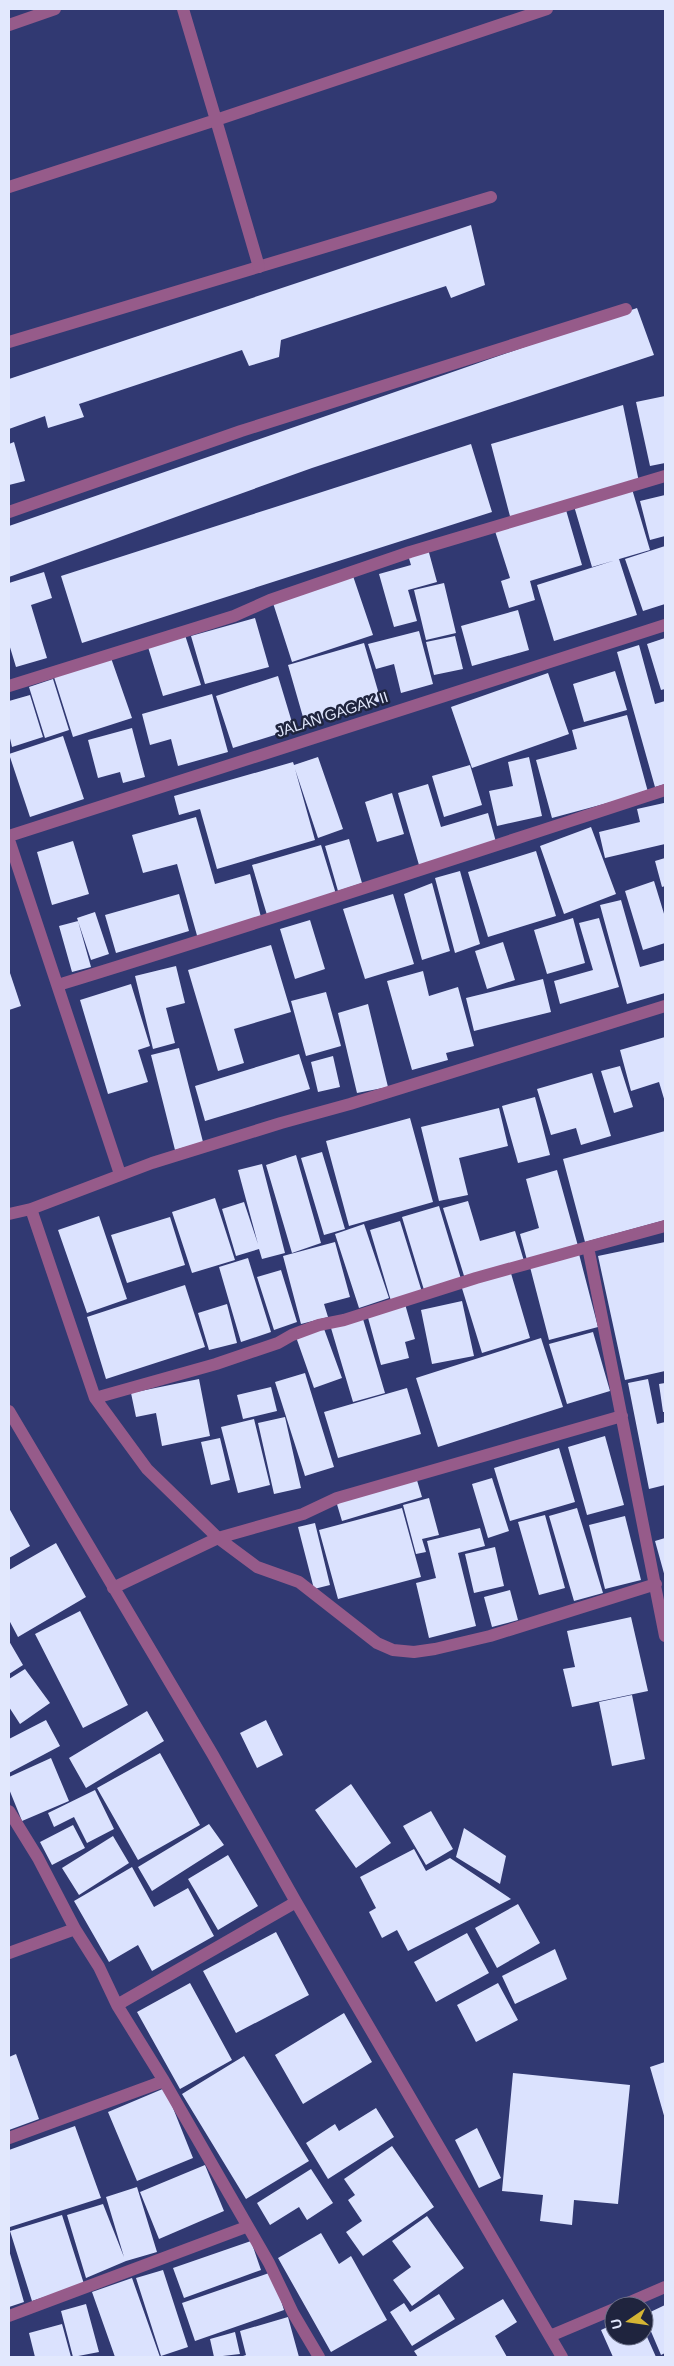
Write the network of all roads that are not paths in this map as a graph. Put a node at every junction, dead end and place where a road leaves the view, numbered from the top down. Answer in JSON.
{"nodes":[{"id":1,"x":55,"y":9,"type":"edge"},
{"id":2,"x":183,"y":9,"type":"edge"},
{"id":3,"x":547,"y":9,"type":"edge"},
{"id":4,"x":9,"y":25,"type":"edge"},
{"id":5,"x":216,"y":120,"type":"junction"},
{"id":6,"x":9,"y":187,"type":"edge"},
{"id":7,"x":491,"y":197,"type":"dead end"},
{"id":8,"x":259,"y":267,"type":"junction"},
{"id":9,"x":626,"y":309,"type":"dead end"},
{"id":10,"x":9,"y":342,"type":"edge"},
{"id":11,"x":665,"y":476,"type":"edge"},
{"id":12,"x":9,"y":512,"type":"edge"},
{"id":13,"x":665,"y":625,"type":"edge"},
{"id":14,"x":9,"y":686,"type":"edge"},
{"id":15,"x":665,"y":790,"type":"edge"},
{"id":16,"x":9,"y":836,"type":"edge"},
{"id":17,"x":9,"y":840,"type":"edge"},
{"id":18,"x":58,"y":985,"type":"junction"},
{"id":19,"x":665,"y":1006,"type":"edge"},
{"id":20,"x":120,"y":1174,"type":"junction"},
{"id":21,"x":31,"y":1208,"type":"junction"},
{"id":22,"x":9,"y":1214,"type":"edge"},
{"id":23,"x":665,"y":1226,"type":"edge"},
{"id":24,"x":588,"y":1247,"type":"junction"},
{"id":25,"x":95,"y":1398,"type":"junction"},
{"id":26,"x":9,"y":1411,"type":"edge"},
{"id":27,"x":622,"y":1416,"type":"junction"},
{"id":28,"x":218,"y":1538,"type":"junction"},
{"id":29,"x":656,"y":1584,"type":"junction"},
{"id":30,"x":113,"y":1588,"type":"junction"},
{"id":31,"x":665,"y":1636,"type":"edge"},
{"id":32,"x":9,"y":1811,"type":"edge"},
{"id":33,"x":296,"y":1902,"type":"junction"},
{"id":34,"x":75,"y":1930,"type":"junction"},
{"id":35,"x":9,"y":1953,"type":"edge"},
{"id":36,"x":117,"y":2005,"type":"junction"},
{"id":37,"x":164,"y":2081,"type":"junction"},
{"id":38,"x":9,"y":2138,"type":"edge"},
{"id":39,"x":246,"y":2227,"type":"junction"},
{"id":40,"x":665,"y":2287,"type":"edge"},
{"id":41,"x":644,"y":2296,"type":"edge"},
{"id":42,"x":604,"y":2313,"type":"edge"},
{"id":43,"x":9,"y":2316,"type":"edge"},
{"id":44,"x":550,"y":2336,"type":"junction"},
{"id":45,"x":319,"y":2357,"type":"edge"},
{"id":46,"x":562,"y":2357,"type":"edge"}],
"edges":[{"from":1,"to":4,"type":"street"},
{"from":2,"to":5,"type":"street"},
{"from":3,"to":5,"type":"street"},
{"from":5,"to":6,"type":"street"},
{"from":5,"to":8,"type":"street"},
{"from":7,"to":8,"type":"street"},
{"from":8,"to":10,"type":"street"},
{"from":9,"to":12,"type":"street"},
{"from":11,"to":14,"type":"street"},
{"from":13,"to":16,"type":"street","name":"JALAN GAGAK II"},
{"from":15,"to":18,"type":"street"},
{"from":17,"to":18,"type":"street"},
{"from":18,"to":20,"type":"street"},
{"from":19,"to":20,"type":"street"},
{"from":20,"to":21,"type":"street"},
{"from":21,"to":22,"type":"street"},
{"from":21,"to":25,"type":"street"},
{"from":23,"to":24,"type":"street"},
{"from":24,"to":25,"type":"street"},
{"from":24,"to":27,"type":"street"},
{"from":25,"to":28,"type":"street"},
{"from":26,"to":30,"type":"street"},
{"from":27,"to":28,"type":"street"},
{"from":27,"to":29,"type":"street"},
{"from":28,"to":29,"type":"street"},
{"from":28,"to":30,"type":"street"},
{"from":29,"to":31,"type":"street"},
{"from":30,"to":33,"type":"street"},
{"from":32,"to":34,"type":"street"},
{"from":33,"to":36,"type":"street"},
{"from":33,"to":44,"type":"street"},
{"from":34,"to":35,"type":"street"},
{"from":34,"to":36,"type":"street"},
{"from":36,"to":37,"type":"street"},
{"from":37,"to":38,"type":"street"},
{"from":37,"to":39,"type":"street"},
{"from":39,"to":43,"type":"street"},
{"from":39,"to":45,"type":"street"},
{"from":40,"to":41,"type":"street"},
{"from":42,"to":44,"type":"street"},
{"from":44,"to":46,"type":"street"}]}
